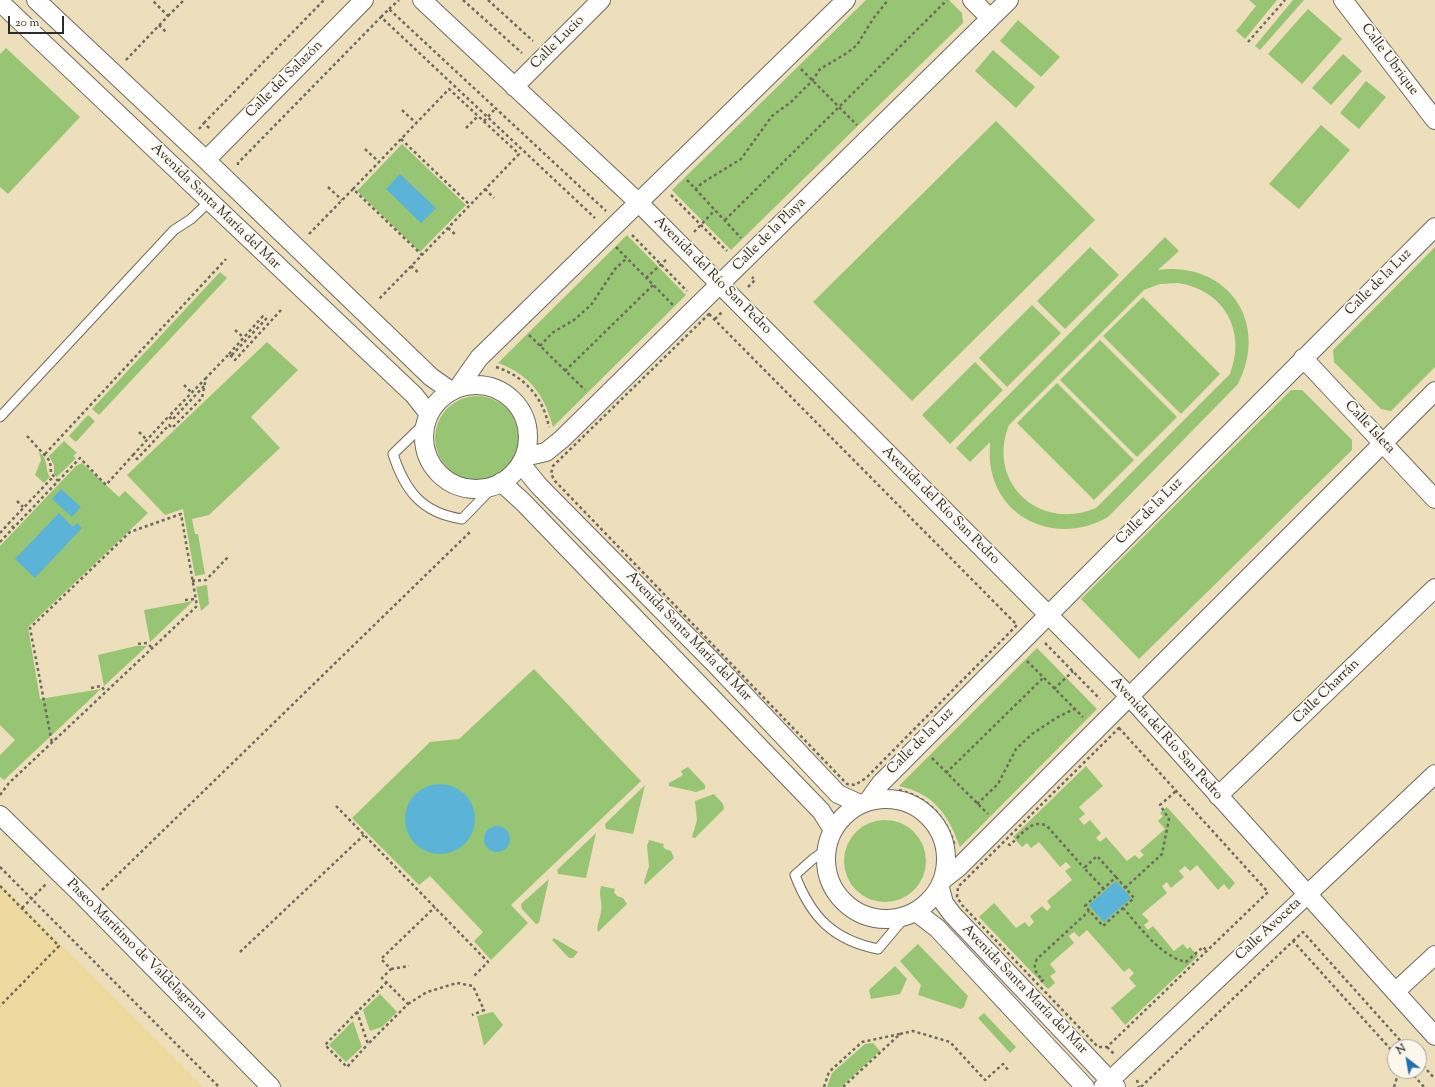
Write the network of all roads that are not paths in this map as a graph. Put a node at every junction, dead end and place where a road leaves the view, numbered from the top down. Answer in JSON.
{"nodes":[{"id":1,"x":36,"y":0,"type":"edge"},
{"id":2,"x":364,"y":0,"type":"edge"},
{"id":3,"x":422,"y":0,"type":"edge"},
{"id":4,"x":602,"y":0,"type":"edge"},
{"id":5,"x":846,"y":0,"type":"edge"},
{"id":6,"x":972,"y":0,"type":"edge"},
{"id":7,"x":1343,"y":0,"type":"edge"},
{"id":8,"x":0,"y":2,"type":"edge"},
{"id":9,"x":997,"y":7,"type":"edge"},
{"id":10,"x":514,"y":87,"type":"junction"},
{"id":11,"x":1435,"y":120,"type":"edge"},
{"id":12,"x":206,"y":160,"type":"junction"},
{"id":13,"x":209,"y":202,"type":"junction"},
{"id":14,"x":639,"y":204,"type":"junction"},
{"id":15,"x":1435,"y":227,"type":"edge"},
{"id":16,"x":721,"y":284,"type":"junction"},
{"id":17,"x":1303,"y":358,"type":"junction"},
{"id":18,"x":454,"y":390,"type":"junction"},
{"id":19,"x":1435,"y":391,"type":"edge"},
{"id":20,"x":0,"y":417,"type":"edge"},
{"id":21,"x":428,"y":418,"type":"junction"},
{"id":22,"x":1384,"y":443,"type":"junction"},
{"id":23,"x":523,"y":460,"type":"junction"},
{"id":24,"x":498,"y":484,"type":"junction"},
{"id":25,"x":1435,"y":499,"type":"edge"},
{"id":26,"x":1435,"y":588,"type":"edge"},
{"id":27,"x":1048,"y":615,"type":"junction"},
{"id":28,"x":1129,"y":696,"type":"junction"},
{"id":29,"x":1435,"y":774,"type":"edge"},
{"id":30,"x":1218,"y":796,"type":"junction"},
{"id":31,"x":864,"y":802,"type":"junction"},
{"id":32,"x":0,"y":815,"type":"edge"},
{"id":33,"x":0,"y":830,"type":"edge"},
{"id":34,"x":833,"y":830,"type":"junction"},
{"id":35,"x":826,"y":850,"type":"junction"},
{"id":36,"x":942,"y":883,"type":"junction"},
{"id":37,"x":1308,"y":894,"type":"junction"},
{"id":38,"x":911,"y":914,"type":"junction"},
{"id":39,"x":1435,"y":955,"type":"edge"},
{"id":40,"x":1395,"y":992,"type":"junction"},
{"id":41,"x":1435,"y":1036,"type":"edge"},
{"id":42,"x":1109,"y":1085,"type":"edge"},
{"id":43,"x":254,"y":1087,"type":"edge"},
{"id":44,"x":271,"y":1087,"type":"edge"},
{"id":45,"x":1084,"y":1087,"type":"edge"}],
"edges":[{"from":1,"to":12,"type":"street","name":"Avenida Santa María del Mar"},
{"from":2,"to":12,"type":"street","name":"Calle del Salazón"},
{"from":3,"to":10,"type":"street","name":"Avenida del Río San Pedro"},
{"from":4,"to":10,"type":"street","name":"Calle Lucio"},
{"from":5,"to":14,"type":"street"},
{"from":6,"to":9,"type":"street"},
{"from":7,"to":11,"type":"street","name":"Calle Ubrique"},
{"from":8,"to":13,"type":"street","name":"Avenida Santa María del Mar"},
{"from":9,"to":16,"type":"street","name":"Calle de la Playa"},
{"from":10,"to":14,"type":"street","name":"Avenida del Río San Pedro"},
{"from":12,"to":18,"type":"street","name":"Avenida Santa María del Mar"},
{"from":13,"to":20,"type":"lane"},
{"from":13,"to":21,"type":"street","name":"Avenida Santa María del Mar"},
{"from":14,"to":16,"type":"street","name":"Avenida del Río San Pedro"},
{"from":14,"to":18,"type":"street"},
{"from":15,"to":17,"type":"street","name":"Calle de la Luz"},
{"from":16,"to":23,"type":"street","name":"Calle de la Playa"},
{"from":16,"to":27,"type":"street","name":"Avenida del Río San Pedro"},
{"from":17,"to":22,"type":"street","name":"Calle Isleta"},
{"from":17,"to":27,"type":"street","name":"Calle de la Luz"},
{"from":18,"to":21,"type":"street"},
{"from":18,"to":23,"type":"street"},
{"from":19,"to":22,"type":"street"},
{"from":21,"to":24,"type":"street"},
{"from":21,"to":24,"type":"lane"},
{"from":22,"to":25,"type":"street","name":"Calle Isleta"},
{"from":22,"to":28,"type":"street"},
{"from":23,"to":24,"type":"street"},
{"from":23,"to":31,"type":"street","name":"Avenida Santa María del Mar"},
{"from":24,"to":34,"type":"street","name":"Avenida Santa María del Mar"},
{"from":26,"to":30,"type":"street","name":"Calle Charrán"},
{"from":27,"to":28,"type":"street","name":"Avenida del Río San Pedro"},
{"from":27,"to":31,"type":"street","name":"Calle de la Luz"},
{"from":28,"to":30,"type":"street","name":"Avenida del Río San Pedro"},
{"from":28,"to":36,"type":"street"},
{"from":29,"to":37,"type":"street","name":"Calle Avoceta"},
{"from":30,"to":37,"type":"street","name":"Avenida del Río San Pedro"},
{"from":31,"to":34,"type":"street"},
{"from":31,"to":36,"type":"street"},
{"from":32,"to":44,"type":"street","name":"Paseo Marítimo de Valdelagrana"},
{"from":33,"to":43,"type":"street","name":"Paseo Marítimo de Valdelagrana"},
{"from":34,"to":35,"type":"street"},
{"from":35,"to":38,"type":"street"},
{"from":35,"to":38,"type":"lane"},
{"from":36,"to":38,"type":"street"},
{"from":36,"to":42,"type":"street","name":"Avenida Santa María del Mar"},
{"from":37,"to":40,"type":"street","name":"Avenida del Río San Pedro"},
{"from":37,"to":42,"type":"street","name":"Calle Avoceta"},
{"from":38,"to":45,"type":"street","name":"Avenida Santa María del Mar"},
{"from":39,"to":40,"type":"street"},
{"from":40,"to":41,"type":"street","name":"Avenida del Río San Pedro"}]}
